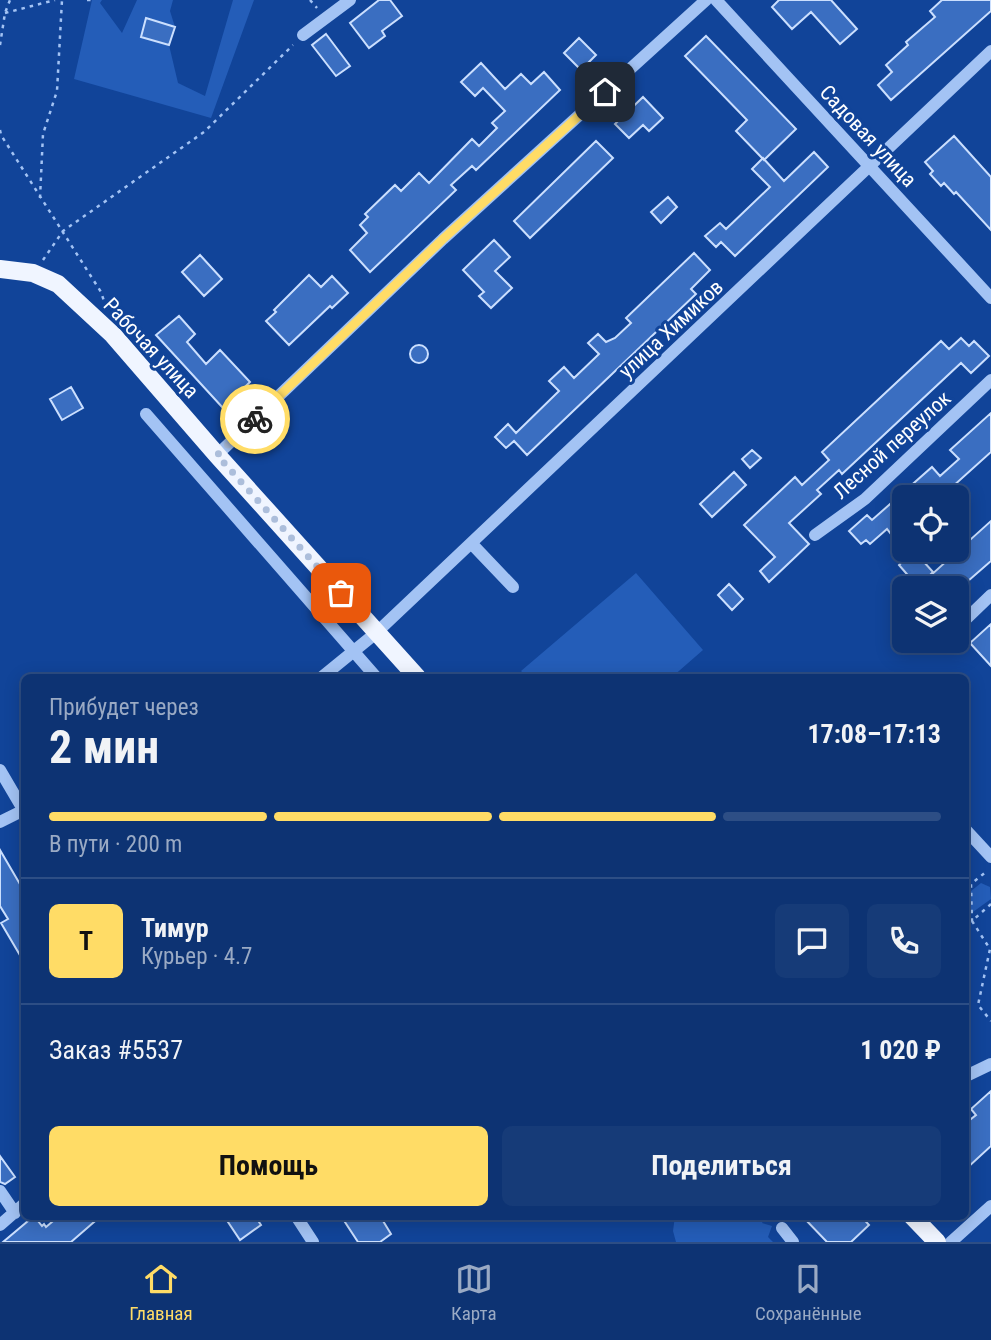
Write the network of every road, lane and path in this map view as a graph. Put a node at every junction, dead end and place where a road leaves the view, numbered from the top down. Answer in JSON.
{"nodes":[{"id":1,"x":10,"y":0,"type":"edge"},
{"id":2,"x":55,"y":0,"type":"edge"},
{"id":3,"x":62,"y":0,"type":"edge"},
{"id":4,"x":350,"y":0,"type":"edge"},
{"id":5,"x":706,"y":0,"type":"edge"},
{"id":6,"x":716,"y":0,"type":"edge"},
{"id":7,"x":5,"y":13,"type":"junction"},
{"id":8,"x":303,"y":35,"type":"joint"},
{"id":9,"x":0,"y":45,"type":"edge"},
{"id":10,"x":991,"y":51,"type":"edge"},
{"id":11,"x":0,"y":130,"type":"edge"},
{"id":12,"x":870,"y":167,"type":"junction"},
{"id":13,"x":40,"y":198,"type":"junction"},
{"id":14,"x":63,"y":231,"type":"junction"},
{"id":15,"x":0,"y":269,"type":"edge"},
{"id":16,"x":33,"y":273,"type":"junction"},
{"id":17,"x":991,"y":299,"type":"edge"},
{"id":18,"x":113,"y":335,"type":"junction"},
{"id":19,"x":991,"y":380,"type":"edge"},
{"id":20,"x":146,"y":414,"type":"dead end"},
{"id":21,"x":217,"y":455,"type":"junction"},
{"id":22,"x":815,"y":535,"type":"dead end"},
{"id":23,"x":471,"y":543,"type":"junction"},
{"id":24,"x":513,"y":587,"type":"dead end"},
{"id":25,"x":991,"y":595,"type":"edge"},
{"id":26,"x":969,"y":616,"type":"edge"},
{"id":27,"x":376,"y":633,"type":"junction"},
{"id":28,"x":354,"y":652,"type":"junction"},
{"id":29,"x":326,"y":674,"type":"edge"},
{"id":30,"x":373,"y":674,"type":"edge"},
{"id":31,"x":414,"y":674,"type":"edge"},
{"id":32,"x":0,"y":770,"type":"edge"},
{"id":33,"x":21,"y":806,"type":"edge"},
{"id":34,"x":21,"y":812,"type":"edge"},
{"id":35,"x":0,"y":822,"type":"edge"},
{"id":36,"x":969,"y":833,"type":"edge"},
{"id":37,"x":991,"y":856,"type":"edge"},
{"id":38,"x":991,"y":869,"type":"edge"},
{"id":39,"x":991,"y":904,"type":"edge"},
{"id":40,"x":972,"y":921,"type":"junction"},
{"id":41,"x":969,"y":924,"type":"edge"},
{"id":42,"x":991,"y":1021,"type":"edge"},
{"id":43,"x":991,"y":1064,"type":"edge"},
{"id":44,"x":969,"y":1075,"type":"edge"},
{"id":45,"x":0,"y":1191,"type":"edge"},
{"id":46,"x":991,"y":1206,"type":"edge"},
{"id":47,"x":20,"y":1209,"type":"edge"},
{"id":48,"x":299,"y":1220,"type":"edge"},
{"id":49,"x":916,"y":1220,"type":"edge"},
{"id":50,"x":0,"y":1225,"type":"edge"},
{"id":51,"x":782,"y":1228,"type":"dead end"},
{"id":52,"x":313,"y":1242,"type":"edge"},
{"id":53,"x":793,"y":1242,"type":"edge"},
{"id":54,"x":937,"y":1242,"type":"edge"},
{"id":55,"x":950,"y":1242,"type":"edge"}],
"edges":[{"from":1,"to":7,"type":"path"},
{"from":2,"to":7,"type":"path"},
{"from":3,"to":13,"type":"path"},
{"from":4,"to":8,"type":"street"},
{"from":5,"to":21,"type":"street"},
{"from":6,"to":12,"type":"street","name":"Садовая улица"},
{"from":7,"to":9,"type":"path"},
{"from":8,"to":14,"type":"path"},
{"from":10,"to":12,"type":"street","name":"улица Химиков"},
{"from":11,"to":13,"type":"path"},
{"from":12,"to":17,"type":"street","name":"Садовая улица"},
{"from":12,"to":23,"type":"street","name":"улица Химиков"},
{"from":13,"to":14,"type":"path"},
{"from":14,"to":16,"type":"path"},
{"from":14,"to":18,"type":"path"},
{"from":15,"to":16,"type":"main road","name":"Рабочая улица"},
{"from":16,"to":18,"type":"main road","name":"Рабочая улица"},
{"from":18,"to":21,"type":"main road","name":"Рабочая улица"},
{"from":19,"to":22,"type":"street","name":"Лесной переулок"},
{"from":20,"to":28,"type":"street"},
{"from":21,"to":27,"type":"main road","name":"Рабочая улица"},
{"from":23,"to":24,"type":"street"},
{"from":23,"to":27,"type":"street","name":"улица Химиков"},
{"from":25,"to":26,"type":"street"},
{"from":27,"to":28,"type":"street","name":"улица Химиков"},
{"from":27,"to":31,"type":"main road","name":"Рабочая улица"},
{"from":28,"to":29,"type":"street","name":"улица Химиков"},
{"from":28,"to":30,"type":"street"},
{"from":32,"to":33,"type":"street"},
{"from":34,"to":35,"type":"street"},
{"from":36,"to":37,"type":"street"},
{"from":38,"to":40,"type":"path"},
{"from":39,"to":40,"type":"path"},
{"from":40,"to":41,"type":"path"},
{"from":40,"to":42,"type":"path"},
{"from":43,"to":44,"type":"street"},
{"from":45,"to":47,"type":"street"},
{"from":46,"to":55,"type":"street"},
{"from":47,"to":50,"type":"street"},
{"from":48,"to":52,"type":"street"},
{"from":49,"to":54,"type":"main road"},
{"from":51,"to":53,"type":"street"}]}
